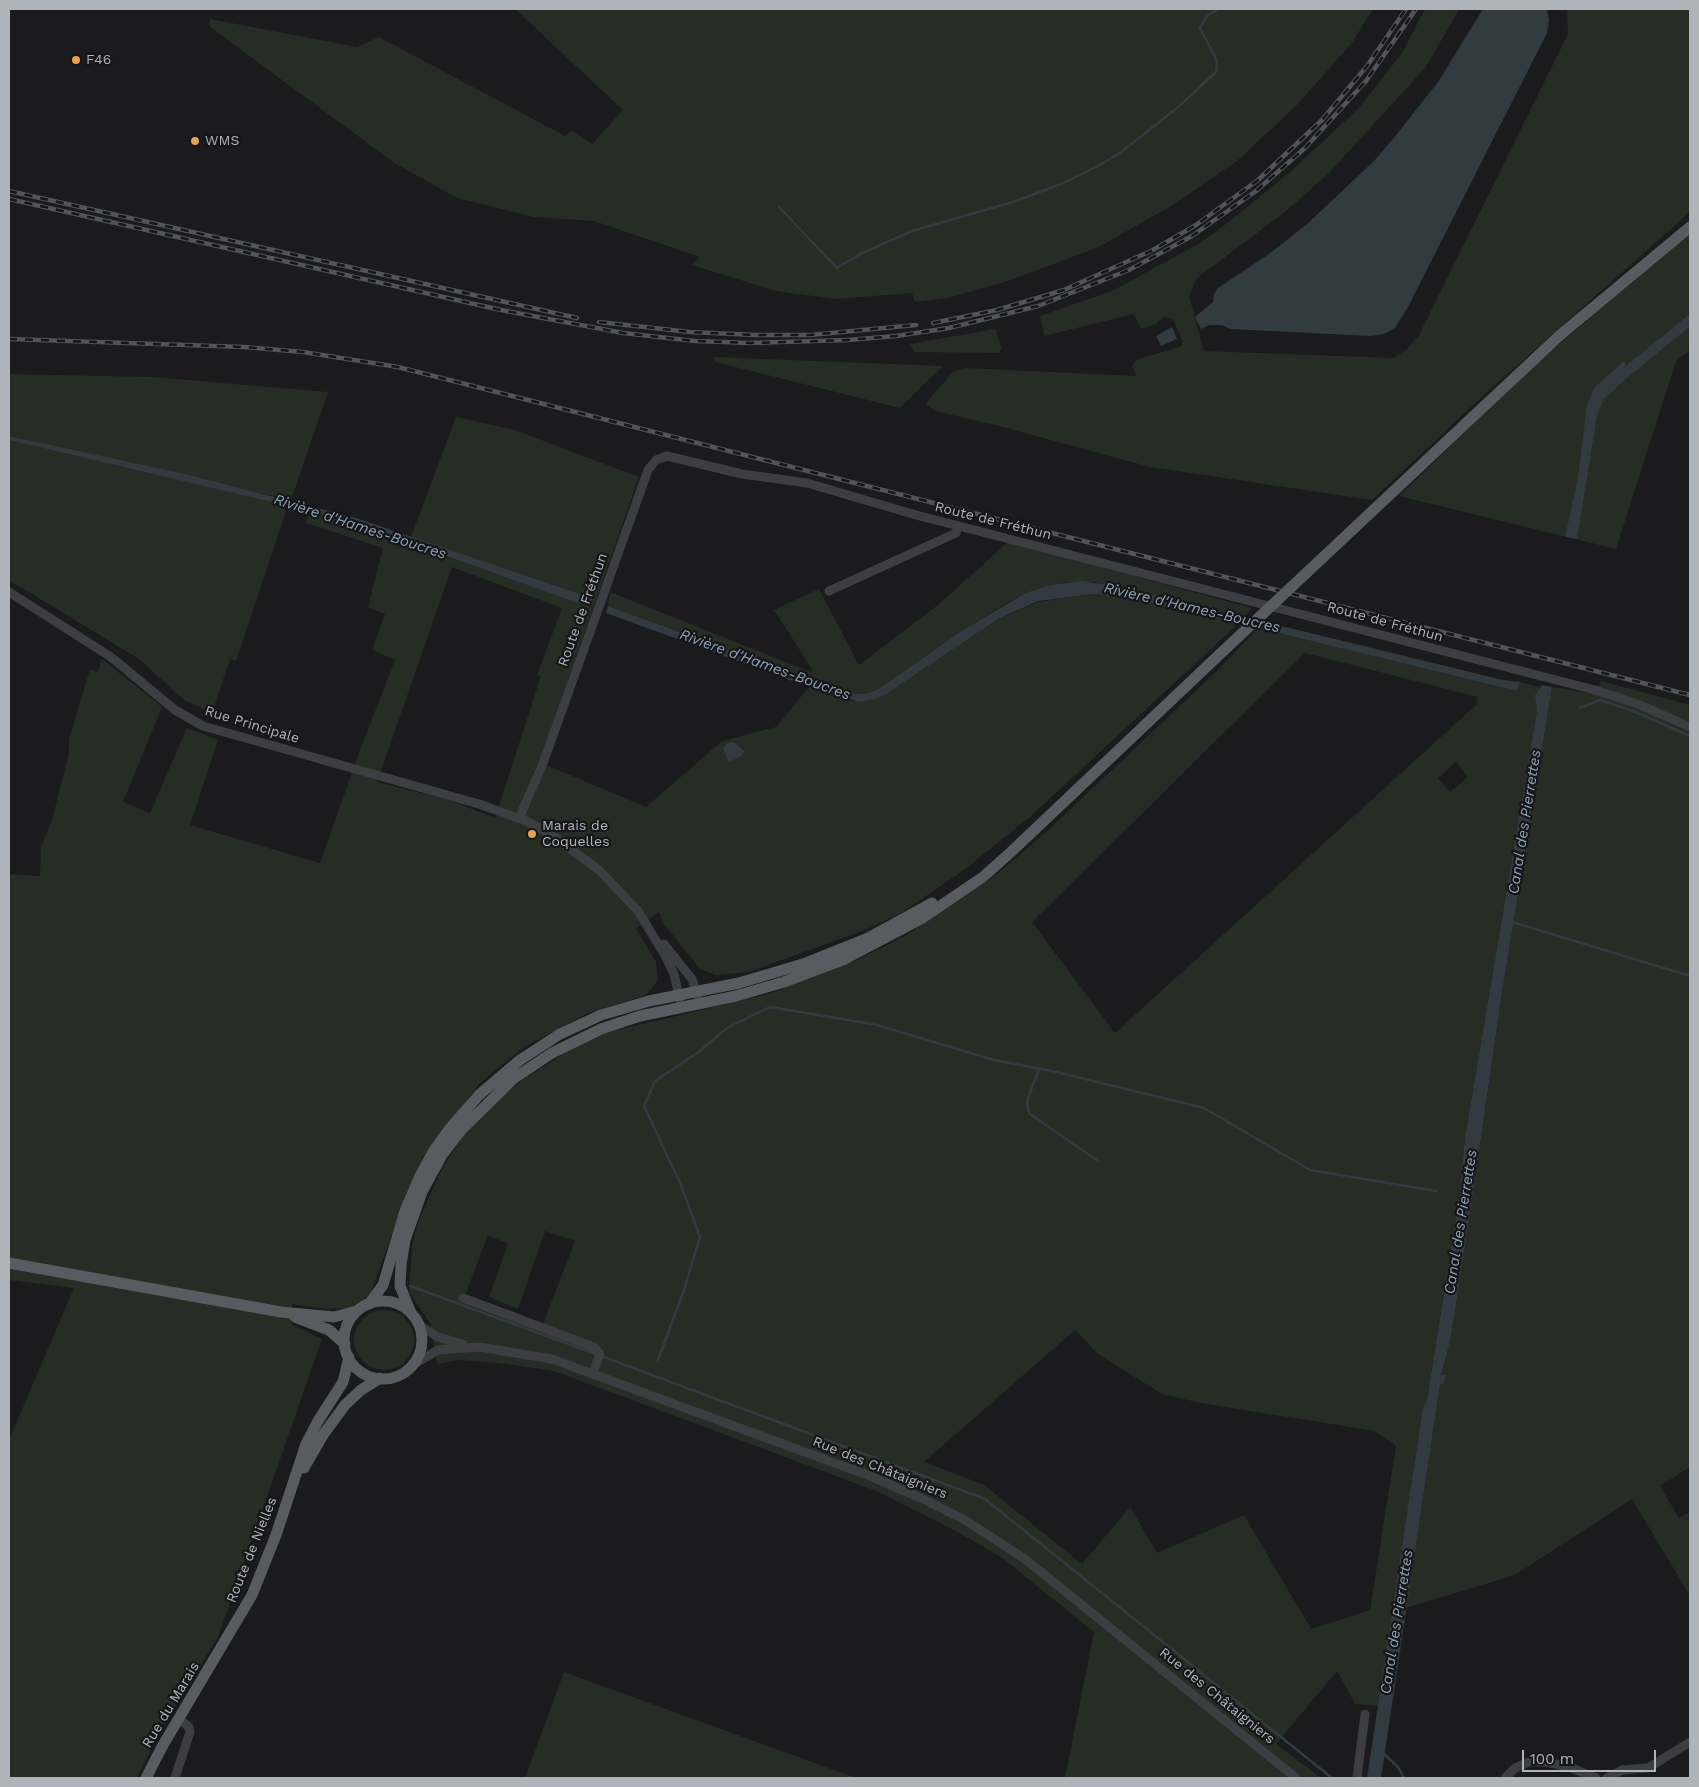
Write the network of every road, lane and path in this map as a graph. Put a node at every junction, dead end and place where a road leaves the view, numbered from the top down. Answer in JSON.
{"nodes":[{"id":1,"x":1690,"y":227,"type":"edge"},
{"id":2,"x":958,"y":526,"type":"junction"},
{"id":3,"x":829,"y":591,"type":"dead end"},
{"id":4,"x":9,"y":592,"type":"edge"},
{"id":5,"x":1690,"y":727,"type":"edge"},
{"id":6,"x":519,"y":818,"type":"junction"},
{"id":7,"x":1040,"y":824,"type":"junction"},
{"id":8,"x":643,"y":918,"type":"junction"},
{"id":9,"x":697,"y":992,"type":"junction"},
{"id":10,"x":679,"y":995,"type":"junction"},
{"id":11,"x":700,"y":1004,"type":"junction"},
{"id":12,"x":681,"y":1008,"type":"junction"},
{"id":13,"x":9,"y":1263,"type":"edge"},
{"id":14,"x":463,"y":1298,"type":"dead end"},
{"id":15,"x":369,"y":1304,"type":"junction"},
{"id":16,"x":357,"y":1311,"type":"junction"},
{"id":17,"x":281,"y":1312,"type":"junction"},
{"id":18,"x":411,"y":1313,"type":"junction"},
{"id":19,"x":419,"y":1325,"type":"junction"},
{"id":20,"x":345,"y":1344,"type":"junction"},
{"id":21,"x":480,"y":1347,"type":"junction"},
{"id":22,"x":349,"y":1357,"type":"junction"},
{"id":23,"x":414,"y":1364,"type":"junction"},
{"id":24,"x":593,"y":1373,"type":"junction"},
{"id":25,"x":380,"y":1378,"type":"junction"},
{"id":26,"x":292,"y":1490,"type":"junction"},
{"id":27,"x":222,"y":1647,"type":"joint"},
{"id":28,"x":1365,"y":1714,"type":"dead end"},
{"id":29,"x":179,"y":1718,"type":"junction"},
{"id":30,"x":1690,"y":1742,"type":"edge"},
{"id":31,"x":146,"y":1778,"type":"edge"},
{"id":32,"x":175,"y":1778,"type":"edge"},
{"id":33,"x":1296,"y":1778,"type":"edge"},
{"id":34,"x":1357,"y":1778,"type":"edge"},
{"id":35,"x":1505,"y":1778,"type":"edge"},
{"id":36,"x":1596,"y":1778,"type":"edge"},
{"id":37,"x":1607,"y":1778,"type":"edge"}],
"edges":[{"from":1,"to":7,"type":"main road","bridge":true},
{"from":2,"to":3,"type":"street"},
{"from":2,"to":5,"type":"street","name":"Route de Fréthun"},
{"from":2,"to":6,"type":"street","name":"Route de Fréthun"},
{"from":4,"to":6,"type":"street","name":"Rue Principale"},
{"from":6,"to":8,"type":"street","name":"Rue Principale"},
{"from":7,"to":9,"type":"main road"},
{"from":7,"to":11,"type":"main road"},
{"from":8,"to":9,"type":"street"},
{"from":8,"to":10,"type":"street"},
{"from":9,"to":10,"type":"main road"},
{"from":9,"to":11,"type":"street"},
{"from":10,"to":12,"type":"street"},
{"from":10,"to":15,"type":"main road"},
{"from":11,"to":12,"type":"main road"},
{"from":12,"to":18,"type":"main road"},
{"from":13,"to":17,"type":"main road"},
{"from":14,"to":24,"type":"street"},
{"from":15,"to":16,"type":"main road"},
{"from":15,"to":18,"type":"main road"},
{"from":16,"to":17,"type":"main road"},
{"from":16,"to":20,"type":"main road"},
{"from":17,"to":20,"type":"main road"},
{"from":18,"to":19,"type":"main road"},
{"from":19,"to":21,"type":"street"},
{"from":19,"to":23,"type":"main road"},
{"from":20,"to":22,"type":"main road"},
{"from":21,"to":23,"type":"street","name":"Rue des Châtaigniers"},
{"from":21,"to":24,"type":"street","name":"Rue des Châtaigniers"},
{"from":22,"to":25,"type":"main road"},
{"from":22,"to":26,"type":"main road","name":"Route de Nielles"},
{"from":23,"to":25,"type":"main road"},
{"from":24,"to":33,"type":"street","name":"Rue des Châtaigniers"},
{"from":25,"to":26,"type":"main road","name":"Route de Nielles"},
{"from":26,"to":27,"type":"main road","name":"Route de Nielles"},
{"from":27,"to":29,"type":"main road","name":"Rue du Marais"},
{"from":28,"to":34,"type":"street"},
{"from":29,"to":31,"type":"main road","name":"Rue du Marais"},
{"from":29,"to":32,"type":"street"},
{"from":30,"to":37,"type":"street"},
{"from":35,"to":36,"type":"street"}]}
